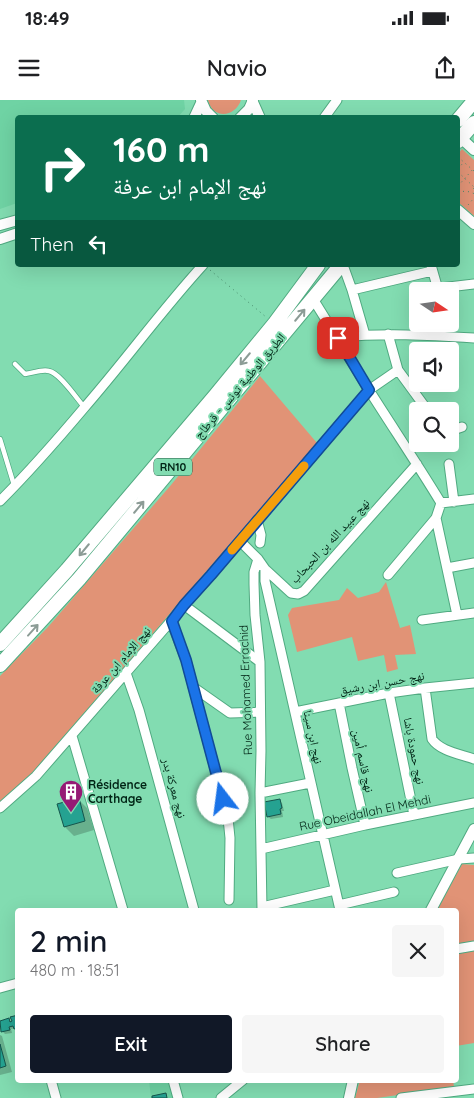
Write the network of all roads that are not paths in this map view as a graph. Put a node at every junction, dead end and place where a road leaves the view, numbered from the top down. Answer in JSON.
{"nodes":[{"id":1,"x":252,"y":100,"type":"edge"},
{"id":2,"x":337,"y":100,"type":"edge"},
{"id":3,"x":474,"y":101,"type":"edge"},
{"id":4,"x":201,"y":102,"type":"edge"},
{"id":5,"x":195,"y":115,"type":"edge"},
{"id":6,"x":210,"y":115,"type":"edge"},
{"id":7,"x":243,"y":115,"type":"edge"},
{"id":8,"x":259,"y":115,"type":"edge"},
{"id":9,"x":326,"y":115,"type":"edge"},
{"id":10,"x":460,"y":118,"type":"edge"},
{"id":11,"x":474,"y":123,"type":"edge"},
{"id":12,"x":460,"y":139,"type":"edge"},
{"id":13,"x":460,"y":141,"type":"edge"},
{"id":14,"x":474,"y":150,"type":"edge"},
{"id":15,"x":460,"y":212,"type":"edge"},
{"id":16,"x":15,"y":221,"type":"edge"},
{"id":17,"x":474,"y":224,"type":"edge"},
{"id":18,"x":0,"y":225,"type":"edge"},
{"id":19,"x":15,"y":234,"type":"edge"},
{"id":20,"x":0,"y":239,"type":"edge"},
{"id":21,"x":201,"y":267,"type":"edge"},
{"id":22,"x":316,"y":267,"type":"edge"},
{"id":23,"x":340,"y":267,"type":"edge"},
{"id":24,"x":343,"y":267,"type":"edge"},
{"id":25,"x":431,"y":268,"type":"edge"},
{"id":26,"x":474,"y":284,"type":"edge"},
{"id":27,"x":352,"y":290,"type":"junction"},
{"id":28,"x":313,"y":299,"type":"junction"},
{"id":29,"x":388,"y":334,"type":"junction"},
{"id":30,"x":365,"y":335,"type":"junction"},
{"id":31,"x":338,"y":338,"type":"junction"},
{"id":32,"x":474,"y":338,"type":"edge"},
{"id":33,"x":15,"y":364,"type":"dead end"},
{"id":34,"x":398,"y":370,"type":"junction"},
{"id":35,"x":369,"y":390,"type":"junction"},
{"id":36,"x":421,"y":402,"type":"edge"},
{"id":37,"x":85,"y":408,"type":"junction"},
{"id":38,"x":462,"y":427,"type":"dead end"},
{"id":39,"x":459,"y":428,"type":"edge"},
{"id":40,"x":0,"y":438,"type":"edge"},
{"id":41,"x":417,"y":464,"type":"junction"},
{"id":42,"x":449,"y":464,"type":"dead end"},
{"id":43,"x":14,"y":487,"type":"junction"},
{"id":44,"x":474,"y":500,"type":"edge"},
{"id":45,"x":0,"y":501,"type":"edge"},
{"id":46,"x":454,"y":502,"type":"junction"},
{"id":47,"x":441,"y":503,"type":"junction"},
{"id":48,"x":436,"y":518,"type":"junction"},
{"id":49,"x":258,"y":520,"type":"junction"},
{"id":50,"x":240,"y":540,"type":"junction"},
{"id":51,"x":260,"y":543,"type":"dead end"},
{"id":52,"x":258,"y":559,"type":"junction"},
{"id":53,"x":474,"y":564,"type":"edge"},
{"id":54,"x":447,"y":568,"type":"junction"},
{"id":55,"x":264,"y":569,"type":"junction"},
{"id":56,"x":388,"y":575,"type":"dead end"},
{"id":57,"x":184,"y":605,"type":"junction"},
{"id":58,"x":474,"y":614,"type":"edge"},
{"id":59,"x":457,"y":615,"type":"junction"},
{"id":60,"x":422,"y":620,"type":"dead end"},
{"id":61,"x":172,"y":621,"type":"junction"},
{"id":62,"x":0,"y":644,"type":"edge"},
{"id":63,"x":260,"y":662,"type":"junction"},
{"id":64,"x":0,"y":665,"type":"edge"},
{"id":65,"x":126,"y":673,"type":"junction"},
{"id":66,"x":474,"y":683,"type":"edge"},
{"id":67,"x":193,"y":687,"type":"junction"},
{"id":68,"x":426,"y":688,"type":"junction"},
{"id":69,"x":389,"y":693,"type":"junction"},
{"id":70,"x":338,"y":703,"type":"junction"},
{"id":71,"x":260,"y":712,"type":"junction"},
{"id":72,"x":295,"y":712,"type":"junction"},
{"id":73,"x":72,"y":736,"type":"junction"},
{"id":74,"x":474,"y":759,"type":"edge"},
{"id":75,"x":310,"y":783,"type":"junction"},
{"id":76,"x":260,"y":793,"type":"junction"},
{"id":77,"x":474,"y":803,"type":"edge"},
{"id":78,"x":0,"y":808,"type":"edge"},
{"id":79,"x":414,"y":815,"type":"junction"},
{"id":80,"x":365,"y":825,"type":"junction"},
{"id":81,"x":474,"y":831,"type":"edge"},
{"id":82,"x":322,"y":835,"type":"junction"},
{"id":83,"x":261,"y":850,"type":"junction"},
{"id":84,"x":474,"y":858,"type":"edge"},
{"id":85,"x":459,"y":859,"type":"junction"},
{"id":86,"x":397,"y":873,"type":"dead end"},
{"id":87,"x":335,"y":890,"type":"junction"},
{"id":88,"x":394,"y":892,"type":"dead end"},
{"id":89,"x":229,"y":900,"type":"dead end"},
{"id":90,"x":122,"y":908,"type":"edge"},
{"id":91,"x":193,"y":908,"type":"edge"},
{"id":92,"x":262,"y":908,"type":"edge"},
{"id":93,"x":339,"y":908,"type":"edge"},
{"id":94,"x":433,"y":908,"type":"edge"},
{"id":95,"x":474,"y":946,"type":"edge"},
{"id":96,"x":459,"y":948,"type":"edge"},
{"id":97,"x":15,"y":984,"type":"edge"},
{"id":98,"x":0,"y":988,"type":"edge"},
{"id":99,"x":51,"y":1083,"type":"edge"},
{"id":100,"x":174,"y":1083,"type":"edge"},
{"id":101,"x":239,"y":1083,"type":"edge"},
{"id":102,"x":352,"y":1083,"type":"edge"},
{"id":103,"x":474,"y":1089,"type":"edge"},
{"id":104,"x":56,"y":1098,"type":"edge"},
{"id":105,"x":178,"y":1098,"type":"edge"},
{"id":106,"x":221,"y":1098,"type":"edge"},
{"id":107,"x":349,"y":1098,"type":"edge"},
{"id":108,"x":402,"y":1098,"type":"edge"}],
"edges":[{"from":1,"to":7,"type":"street"},
{"from":1,"to":8,"type":"street"},
{"from":2,"to":9,"type":"street"},
{"from":3,"to":10,"type":"highway"},
{"from":4,"to":5,"type":"street"},
{"from":4,"to":6,"type":"street"},
{"from":11,"to":12,"type":"highway"},
{"from":13,"to":14,"type":"street"},
{"from":15,"to":17,"type":"street"},
{"from":16,"to":18,"type":"street"},
{"from":19,"to":20,"type":"street"},
{"from":21,"to":37,"type":"street"},
{"from":22,"to":62,"type":"highway","name":"الطريق الوطنية تونس - قرطاج","number":"RN10","one_way":true},
{"from":23,"to":28,"type":"highway","name":"الطريق الوطنية تونس - قرطاج","number":"RN10"},
{"from":24,"to":27,"type":"street"},
{"from":25,"to":26,"type":"street"},
{"from":25,"to":27,"type":"street"},
{"from":27,"to":30,"type":"street"},
{"from":28,"to":31,"type":"street"},
{"from":64,"to":28,"type":"highway","name":"الطريق الوطنية تونس - قرطاج","number":"RN10","one_way":true},
{"from":29,"to":30,"type":"street"},
{"from":29,"to":32,"type":"street"},
{"from":29,"to":34,"type":"street"},
{"from":30,"to":31,"type":"street"},
{"from":31,"to":35,"type":"street"},
{"from":33,"to":37,"type":"lane"},
{"from":34,"to":35,"type":"street","name":"نهج الإمام ابن عرفة"},
{"from":34,"to":36,"type":"street"},
{"from":35,"to":41,"type":"street"},
{"from":35,"to":49,"type":"street","name":"نهج الإمام ابن عرفة"},
{"from":37,"to":43,"type":"street"},
{"from":38,"to":39,"type":"street"},
{"from":40,"to":43,"type":"lane"},
{"from":41,"to":47,"type":"street"},
{"from":41,"to":55,"type":"street","name":"نهج عبيد الله بن الحبحاب"},
{"from":42,"to":46,"type":"street"},
{"from":43,"to":45,"type":"street"},
{"from":44,"to":46,"type":"street"},
{"from":46,"to":47,"type":"street"},
{"from":47,"to":48,"type":"street"},
{"from":48,"to":54,"type":"street"},
{"from":48,"to":56,"type":"street"},
{"from":49,"to":50,"type":"street","name":"نهج الإمام ابن عرفة"},
{"from":49,"to":51,"type":"street"},
{"from":50,"to":52,"type":"street","name":"نهج عبيد الله بن الحبحاب"},
{"from":50,"to":57,"type":"street","name":"نهج الإمام ابن عرفة"},
{"from":52,"to":55,"type":"street","name":"نهج عبيد الله بن الحبحاب"},
{"from":52,"to":63,"type":"street","name":"Rue Mohamed Errachid"},
{"from":53,"to":54,"type":"street"},
{"from":54,"to":59,"type":"street"},
{"from":55,"to":72,"type":"street","name":"نهج ابن سينا"},
{"from":57,"to":61,"type":"street","name":"نهج الإمام ابن عرفة"},
{"from":57,"to":63,"type":"street"},
{"from":58,"to":59,"type":"street"},
{"from":59,"to":60,"type":"street"},
{"from":61,"to":65,"type":"street","name":"نهج الإمام ابن عرفة"},
{"from":61,"to":67,"type":"street"},
{"from":63,"to":71,"type":"street","name":"Rue Mohamed Errachid"},
{"from":65,"to":73,"type":"street","name":"نهج الإمام ابن عرفة"},
{"from":65,"to":91,"type":"street","name":"نهج معركة بدر"},
{"from":66,"to":68,"type":"street","name":"نهج حسن ابن رشيق"},
{"from":67,"to":71,"type":"street"},
{"from":67,"to":89,"type":"street"},
{"from":68,"to":69,"type":"street","name":"نهج حسن ابن رشيق"},
{"from":68,"to":74,"type":"street"},
{"from":69,"to":70,"type":"street","name":"نهج حسن ابن رشيق"},
{"from":69,"to":79,"type":"street","name":"نهج حمودة باشا"},
{"from":70,"to":72,"type":"street","name":"نهج حسن ابن رشيق"},
{"from":70,"to":80,"type":"street","name":"نهج قاسم أمين"},
{"from":71,"to":76,"type":"street","name":"Rue Mohamed Errachid"},
{"from":72,"to":75,"type":"street","name":"نهج ابن سينا"},
{"from":73,"to":78,"type":"street","name":"نهج الإمام ابن عرفة"},
{"from":73,"to":90,"type":"street"},
{"from":75,"to":76,"type":"street"},
{"from":75,"to":82,"type":"street","name":"نهج ابن سينا"},
{"from":76,"to":83,"type":"street","name":"Rue Mohamed Errachid"},
{"from":77,"to":79,"type":"street","name":"Rue Obeidallah El Mehdi"},
{"from":79,"to":80,"type":"street","name":"Rue Obeidallah El Mehdi"},
{"from":80,"to":82,"type":"street","name":"Rue Obeidallah El Mehdi"},
{"from":81,"to":85,"type":"street"},
{"from":82,"to":83,"type":"street","name":"Rue Obeidallah El Mehdi"},
{"from":82,"to":87,"type":"street","name":"نهج ابن سينا"},
{"from":83,"to":92,"type":"street","name":"Rue Mohamed Errachid"},
{"from":84,"to":85,"type":"street"},
{"from":85,"to":86,"type":"street"},
{"from":85,"to":94,"type":"street"},
{"from":87,"to":92,"type":"street"},
{"from":87,"to":93,"type":"street","name":"نهج ابن سينا"},
{"from":88,"to":93,"type":"street"},
{"from":95,"to":96,"type":"street"},
{"from":97,"to":98,"type":"street"},
{"from":99,"to":104,"type":"street"},
{"from":100,"to":105,"type":"street"},
{"from":101,"to":106,"type":"street"},
{"from":102,"to":107,"type":"street"},
{"from":103,"to":108,"type":"street"}]}
